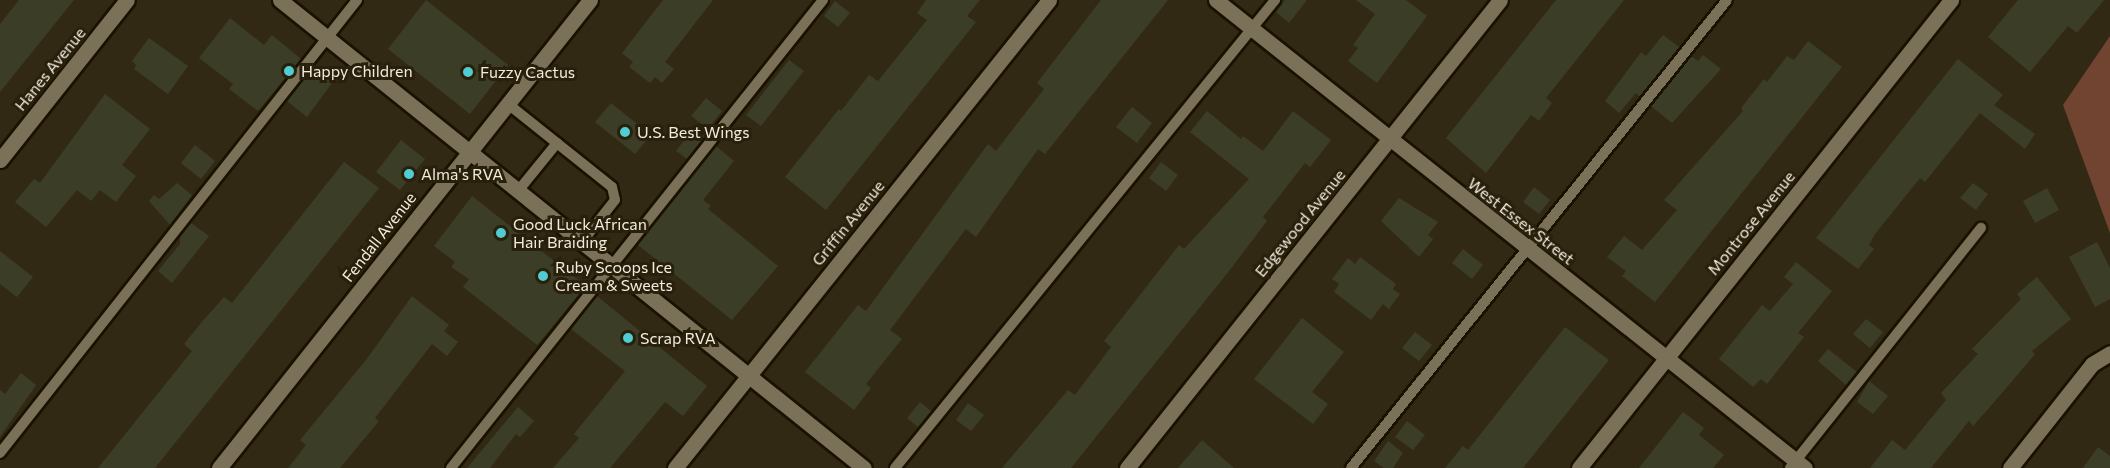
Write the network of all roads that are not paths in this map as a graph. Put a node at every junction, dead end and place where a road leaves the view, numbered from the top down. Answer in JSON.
{"nodes":[{"id":1,"x":127,"y":0,"type":"edge"},
{"id":2,"x":280,"y":0,"type":"edge"},
{"id":3,"x":357,"y":0,"type":"edge"},
{"id":4,"x":590,"y":0,"type":"edge"},
{"id":5,"x":823,"y":0,"type":"edge"},
{"id":6,"x":1049,"y":0,"type":"edge"},
{"id":7,"x":1216,"y":0,"type":"edge"},
{"id":8,"x":1275,"y":0,"type":"edge"},
{"id":9,"x":1500,"y":0,"type":"edge"},
{"id":10,"x":1727,"y":0,"type":"edge"},
{"id":11,"x":1951,"y":0,"type":"edge"},
{"id":12,"x":1252,"y":28,"type":"junction"},
{"id":13,"x":328,"y":37,"type":"junction"},
{"id":14,"x":508,"y":104,"type":"junction"},
{"id":15,"x":1389,"y":140,"type":"junction"},
{"id":16,"x":557,"y":143,"type":"junction"},
{"id":17,"x":469,"y":152,"type":"junction"},
{"id":18,"x":0,"y":160,"type":"edge"},
{"id":19,"x":518,"y":191,"type":"junction"},
{"id":20,"x":1981,"y":228,"type":"dead end"},
{"id":21,"x":582,"y":242,"type":"junction"},
{"id":22,"x":1527,"y":249,"type":"junction"},
{"id":23,"x":611,"y":266,"type":"junction"},
{"id":24,"x":2110,"y":353,"type":"edge"},
{"id":25,"x":1666,"y":358,"type":"junction"},
{"id":26,"x":748,"y":376,"type":"junction"},
{"id":27,"x":0,"y":453,"type":"edge"},
{"id":28,"x":1797,"y":466,"type":"edge"},
{"id":29,"x":219,"y":468,"type":"edge"},
{"id":30,"x":451,"y":468,"type":"edge"},
{"id":31,"x":675,"y":468,"type":"edge"},
{"id":32,"x":864,"y":468,"type":"edge"},
{"id":33,"x":895,"y":468,"type":"edge"},
{"id":34,"x":1127,"y":468,"type":"edge"},
{"id":35,"x":1352,"y":468,"type":"edge"},
{"id":36,"x":1579,"y":468,"type":"edge"},
{"id":37,"x":2010,"y":468,"type":"edge"}],
"edges":[{"from":1,"to":18,"type":"street","name":"Hanes Avenue"},
{"from":2,"to":13,"type":"street"},
{"from":3,"to":13,"type":"lane"},
{"from":4,"to":14,"type":"street","name":"Fendall Avenue"},
{"from":5,"to":23,"type":"lane"},
{"from":6,"to":26,"type":"street","name":"Griffin Avenue"},
{"from":7,"to":12,"type":"street","name":"West Essex Street"},
{"from":8,"to":12,"type":"lane"},
{"from":9,"to":15,"type":"street","name":"Edgewood Avenue"},
{"from":10,"to":22,"type":"lane"},
{"from":11,"to":25,"type":"street","name":"Montrose Avenue"},
{"from":12,"to":15,"type":"street","name":"West Essex Street"},
{"from":12,"to":33,"type":"lane"},
{"from":13,"to":17,"type":"street"},
{"from":13,"to":27,"type":"lane"},
{"from":14,"to":16,"type":"lane"},
{"from":14,"to":17,"type":"street","name":"Fendall Avenue"},
{"from":15,"to":22,"type":"street","name":"West Essex Street"},
{"from":15,"to":34,"type":"street","name":"Edgewood Avenue"},
{"from":16,"to":19,"type":"lane"},
{"from":16,"to":21,"type":"lane"},
{"from":17,"to":19,"type":"street"},
{"from":17,"to":29,"type":"street","name":"Fendall Avenue"},
{"from":19,"to":21,"type":"street"},
{"from":20,"to":28,"type":"lane"},
{"from":21,"to":23,"type":"street"},
{"from":22,"to":25,"type":"street","name":"West Essex Street"},
{"from":22,"to":35,"type":"lane"},
{"from":23,"to":26,"type":"street"},
{"from":23,"to":30,"type":"lane"},
{"from":24,"to":37,"type":"street"},
{"from":25,"to":28,"type":"street","name":"West Essex Street"},
{"from":25,"to":36,"type":"street","name":"Montrose Avenue"},
{"from":26,"to":31,"type":"street","name":"Griffin Avenue"},
{"from":26,"to":32,"type":"street"}]}
